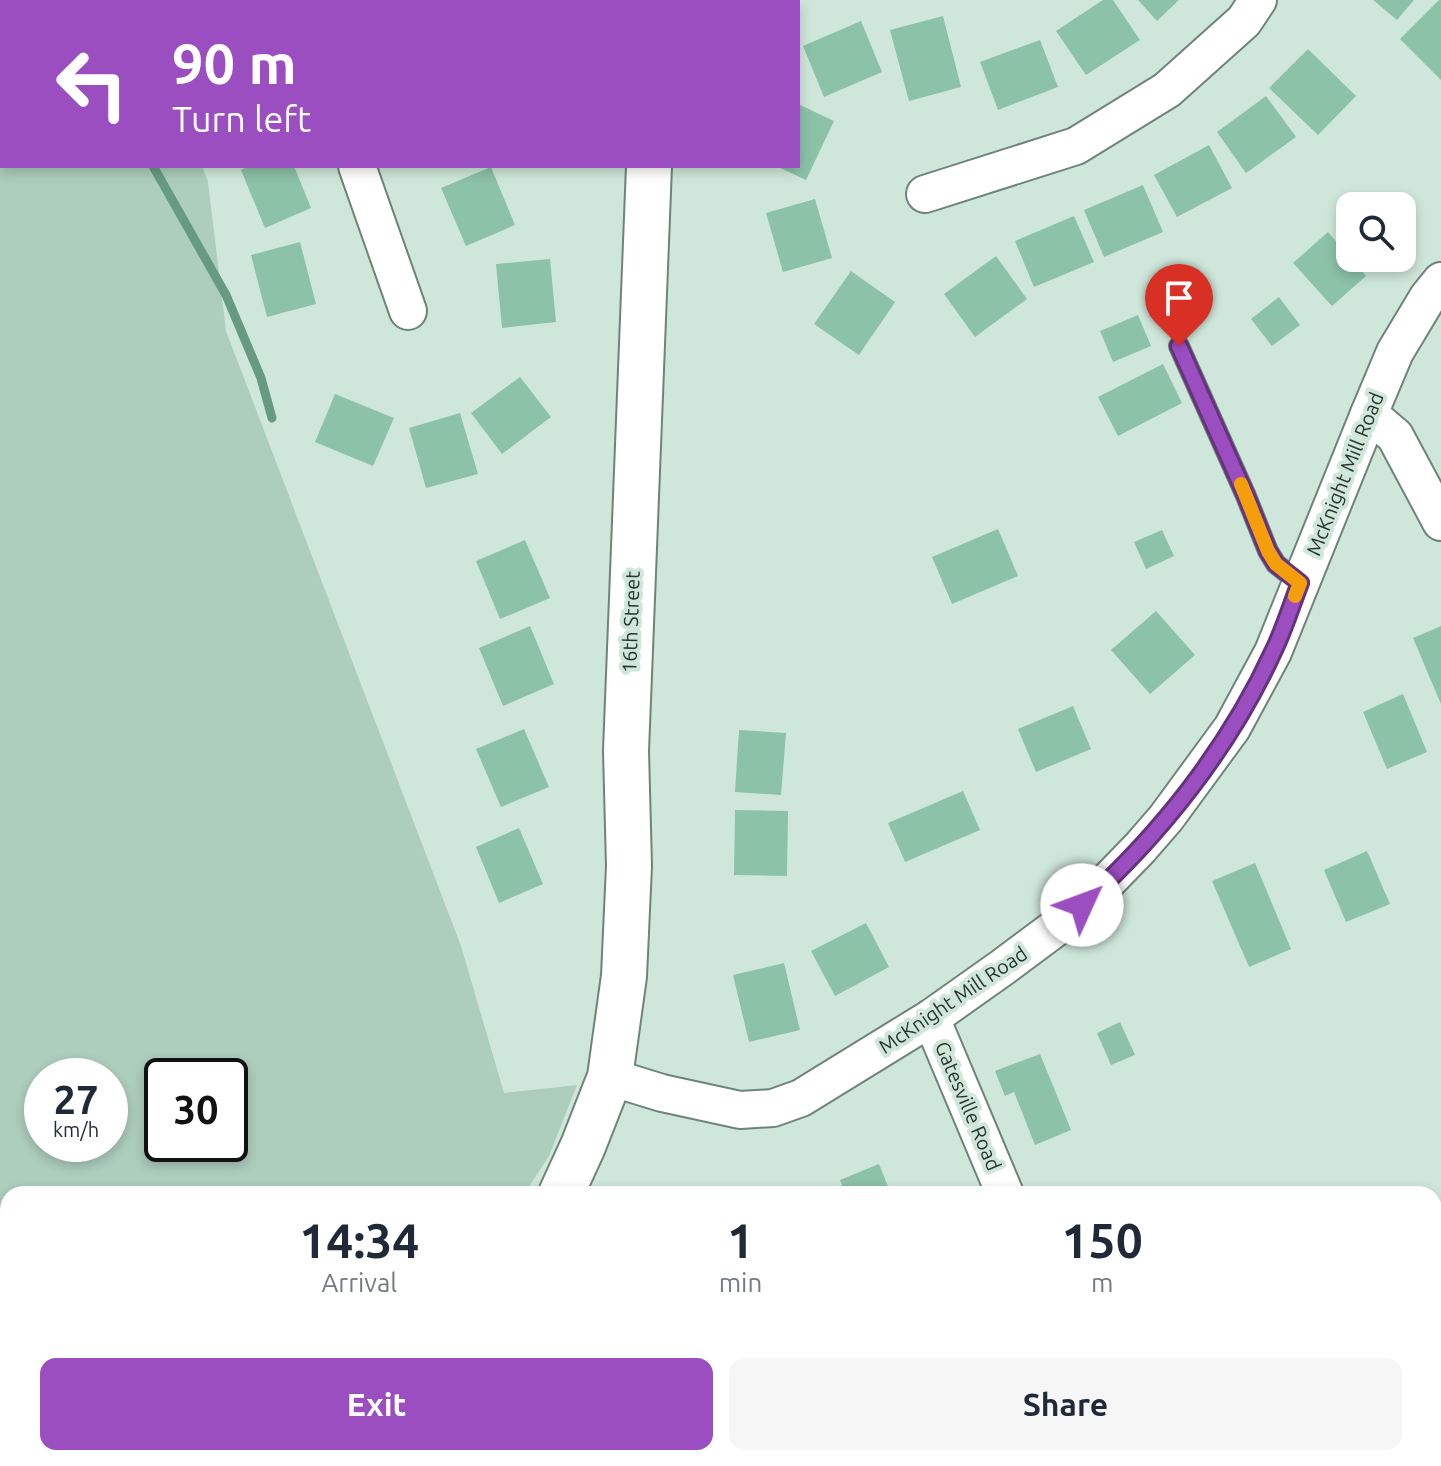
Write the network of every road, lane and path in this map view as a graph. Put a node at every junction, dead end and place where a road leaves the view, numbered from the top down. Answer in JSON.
{"nodes":[{"id":1,"x":1258,"y":0,"type":"edge"},
{"id":2,"x":358,"y":168,"type":"edge"},
{"id":3,"x":649,"y":168,"type":"edge"},
{"id":4,"x":925,"y":194,"type":"dead end"},
{"id":5,"x":1441,"y":281,"type":"edge"},
{"id":6,"x":408,"y":311,"type":"dead end"},
{"id":7,"x":1179,"y":346,"type":"dead end"},
{"id":8,"x":1369,"y":414,"type":"junction"},
{"id":9,"x":1441,"y":522,"type":"edge"},
{"id":10,"x":1300,"y":583,"type":"junction"},
{"id":11,"x":931,"y":1018,"type":"junction"},
{"id":12,"x":610,"y":1077,"type":"junction"},
{"id":13,"x":565,"y":1186,"type":"edge"},
{"id":14,"x":1002,"y":1186,"type":"edge"}],
"edges":[{"from":1,"to":4,"type":"street"},
{"from":2,"to":6,"type":"street"},
{"from":3,"to":12,"type":"street","name":"16th Street"},
{"from":5,"to":8,"type":"street","name":"McKnight Mill Road"},
{"from":7,"to":10,"type":"lane"},
{"from":8,"to":9,"type":"street"},
{"from":8,"to":10,"type":"street","name":"McKnight Mill Road"},
{"from":10,"to":11,"type":"street","name":"McKnight Mill Road"},
{"from":11,"to":12,"type":"street","name":"McKnight Mill Road"},
{"from":11,"to":14,"type":"street","name":"Gatesville Road"},
{"from":12,"to":13,"type":"street"}]}
